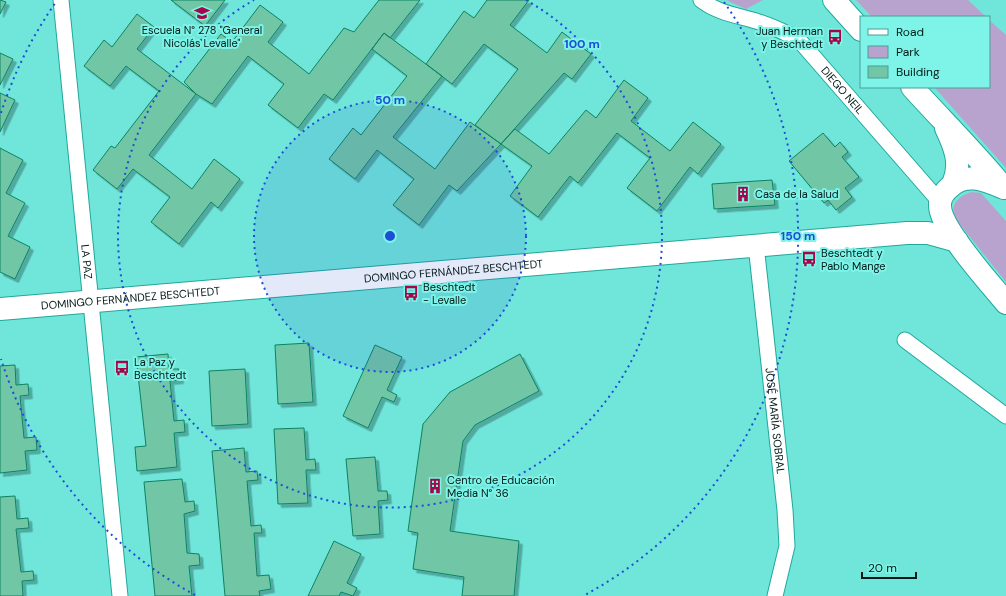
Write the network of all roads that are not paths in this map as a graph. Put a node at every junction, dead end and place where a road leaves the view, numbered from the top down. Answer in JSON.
{"nodes":[{"id":1,"x":61,"y":0,"type":"edge"},
{"id":2,"x":701,"y":0,"type":"edge"},
{"id":3,"x":834,"y":0,"type":"edge"},
{"id":4,"x":860,"y":29,"type":"edge"},
{"id":5,"x":913,"y":88,"type":"edge"},
{"id":6,"x":942,"y":120,"type":"junction"},
{"id":7,"x":953,"y":184,"type":"junction"},
{"id":8,"x":1005,"y":189,"type":"edge"},
{"id":9,"x":940,"y":204,"type":"junction"},
{"id":10,"x":907,"y":233,"type":"junction"},
{"id":11,"x":957,"y":241,"type":"junction"},
{"id":12,"x":756,"y":244,"type":"junction"},
{"id":13,"x":92,"y":302,"type":"junction"},
{"id":14,"x":1006,"y":302,"type":"edge"},
{"id":15,"x":0,"y":309,"type":"edge"},
{"id":16,"x":905,"y":340,"type":"dead end"},
{"id":17,"x":1006,"y":416,"type":"edge"},
{"id":18,"x":120,"y":596,"type":"edge"},
{"id":19,"x":775,"y":596,"type":"edge"}],
"edges":[{"from":1,"to":13,"type":"street","name":"LA PAZ"},
{"from":2,"to":9,"type":"street","name":"DIEGO NEIL"},
{"from":3,"to":4,"type":"street"},
{"from":5,"to":6,"type":"street"},
{"from":6,"to":7,"type":"street"},
{"from":6,"to":8,"type":"street"},
{"from":7,"to":8,"type":"street"},
{"from":7,"to":9,"type":"street","name":"DOMINGO FERNÁNDEZ BESCHTEDT"},
{"from":9,"to":10,"type":"street","name":"DOMINGO FERNÁNDEZ BESCHTEDT"},
{"from":9,"to":11,"type":"street"},
{"from":10,"to":11,"type":"street","name":"DOMINGO FERNÁNDEZ BESCHTEDT"},
{"from":10,"to":12,"type":"street","name":"DOMINGO FERNÁNDEZ BESCHTEDT"},
{"from":11,"to":14,"type":"street"},
{"from":12,"to":13,"type":"street","name":"DOMINGO FERNÁNDEZ BESCHTEDT"},
{"from":12,"to":19,"type":"street","name":"JOSÉ MARÍA SOBRAL"},
{"from":13,"to":15,"type":"street","name":"DOMINGO FERNÁNDEZ BESCHTEDT"},
{"from":13,"to":18,"type":"street","name":"LA PAZ"},
{"from":16,"to":17,"type":"street"}]}
